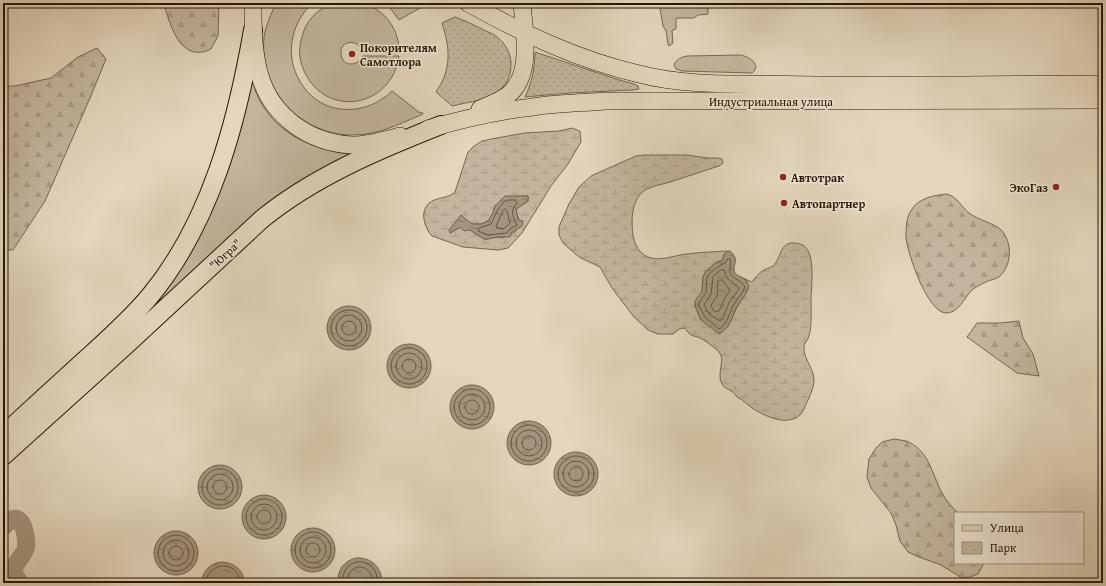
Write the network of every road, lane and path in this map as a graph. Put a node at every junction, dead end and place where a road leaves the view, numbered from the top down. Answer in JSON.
{"nodes":[{"id":1,"x":253,"y":3,"type":"edge"},
{"id":2,"x":261,"y":3,"type":"edge"},
{"id":3,"x":468,"y":3,"type":"edge"},
{"id":4,"x":522,"y":3,"type":"edge"},
{"id":5,"x":253,"y":30,"type":"junction"},
{"id":6,"x":524,"y":33,"type":"junction"},
{"id":7,"x":1103,"y":84,"type":"edge"},
{"id":8,"x":1103,"y":100,"type":"edge"},
{"id":9,"x":441,"y":125,"type":"junction"},
{"id":10,"x":3,"y":435,"type":"edge"},
{"id":11,"x":3,"y":456,"type":"edge"}],
"edges":[{"from":1,"to":5,"type":"main road"},
{"from":2,"to":5,"type":"main road"},
{"from":3,"to":6,"type":"main road","name":"Индустриальная улица"},
{"from":4,"to":6,"type":"main road"},
{"from":5,"to":9,"type":"main road"},
{"from":5,"to":10,"type":"highway"},
{"from":6,"to":7,"type":"main road","name":"Индустриальная улица"},
{"from":6,"to":9,"type":"main road"},
{"from":8,"to":9,"type":"main road","name":"Индустриальная улица"},
{"from":9,"to":11,"type":"highway","name":"\"Югра\""}]}
